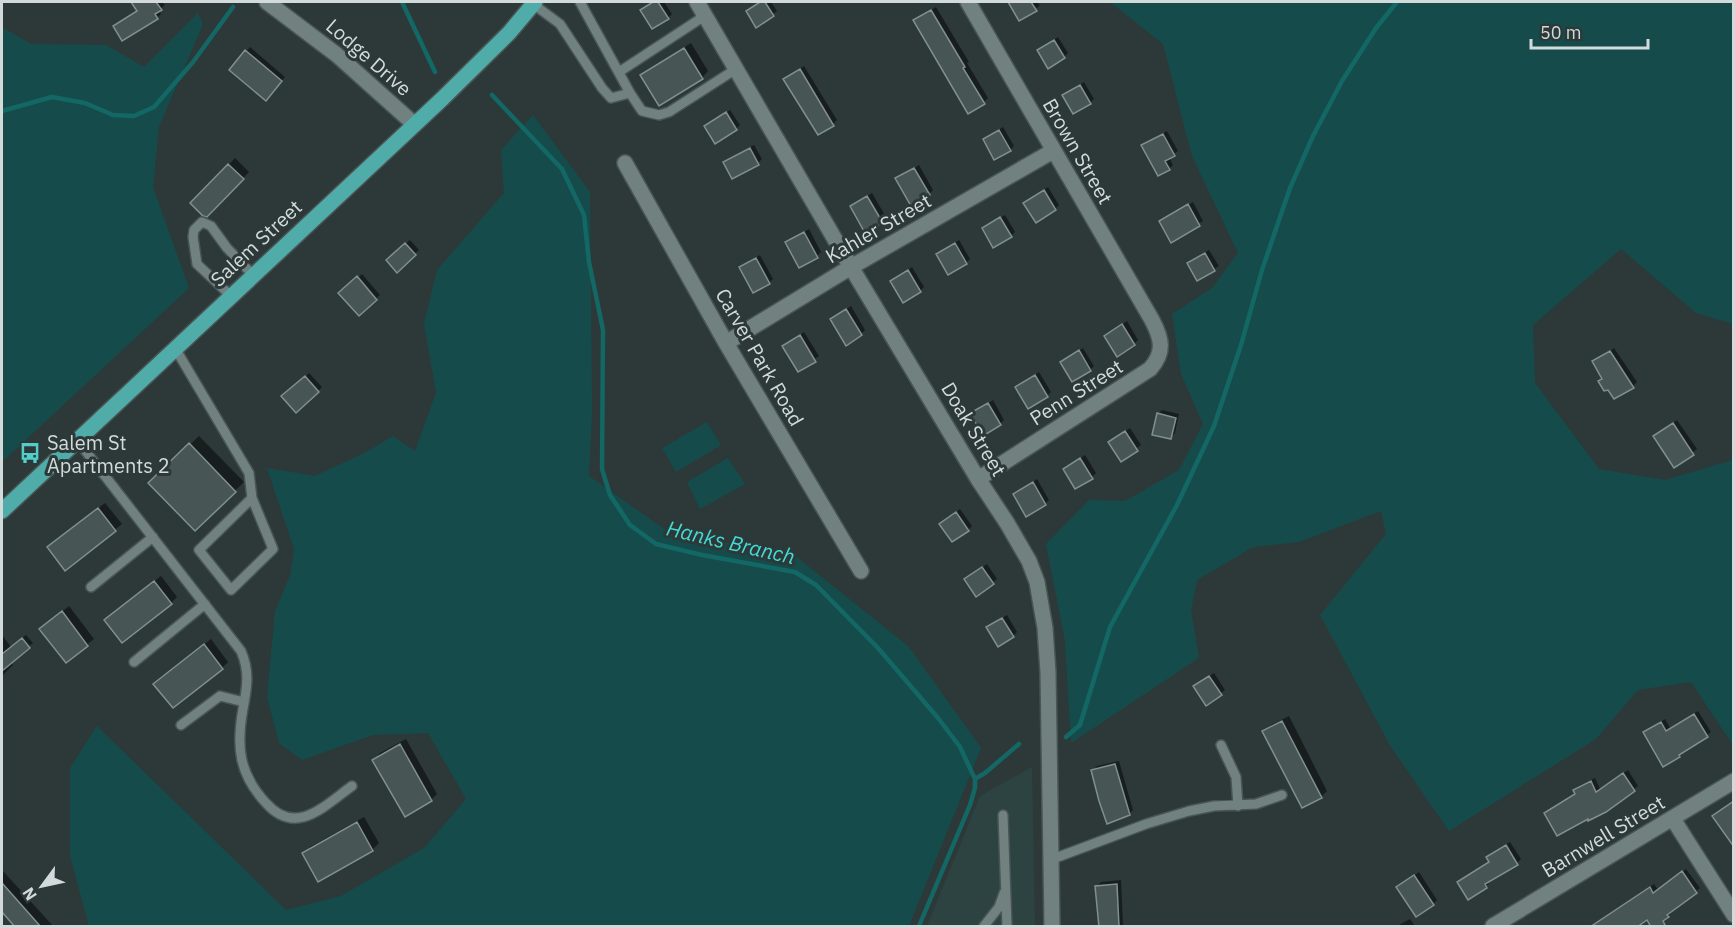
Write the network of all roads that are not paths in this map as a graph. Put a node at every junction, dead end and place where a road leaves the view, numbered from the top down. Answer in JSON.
{"nodes":[{"id":1,"x":267,"y":2,"type":"edge"},
{"id":2,"x":534,"y":2,"type":"edge"},
{"id":3,"x":580,"y":2,"type":"edge"},
{"id":4,"x":697,"y":2,"type":"edge"},
{"id":5,"x":968,"y":2,"type":"edge"},
{"id":6,"x":706,"y":15,"type":"junction"},
{"id":7,"x":736,"y":69,"type":"junction"},
{"id":8,"x":617,"y":70,"type":"junction"},
{"id":9,"x":630,"y":93,"type":"junction"},
{"id":10,"x":414,"y":124,"type":"junction"},
{"id":11,"x":1053,"y":150,"type":"junction"},
{"id":12,"x":625,"y":163,"type":"dead end"},
{"id":13,"x":851,"y":267,"type":"junction"},
{"id":14,"x":253,"y":275,"type":"junction"},
{"id":15,"x":231,"y":296,"type":"junction"},
{"id":16,"x":1152,"y":320,"type":"joint"},
{"id":17,"x":726,"y":343,"type":"junction"},
{"id":18,"x":175,"y":348,"type":"junction"},
{"id":19,"x":77,"y":440,"type":"junction"},
{"id":20,"x":978,"y":479,"type":"junction"},
{"id":21,"x":252,"y":498,"type":"junction"},
{"id":22,"x":2,"y":511,"type":"edge"},
{"id":23,"x":153,"y":537,"type":"junction"},
{"id":24,"x":861,"y":571,"type":"dead end"},
{"id":25,"x":91,"y":587,"type":"dead end"},
{"id":26,"x":205,"y":604,"type":"junction"},
{"id":27,"x":134,"y":662,"type":"dead end"},
{"id":28,"x":244,"y":702,"type":"junction"},
{"id":29,"x":181,"y":725,"type":"dead end"},
{"id":30,"x":1221,"y":745,"type":"dead end"},
{"id":31,"x":1734,"y":781,"type":"edge"},
{"id":32,"x":352,"y":786,"type":"dead end"},
{"id":33,"x":1282,"y":795,"type":"dead end"},
{"id":34,"x":1238,"y":806,"type":"junction"},
{"id":35,"x":1003,"y":815,"type":"dead end"},
{"id":36,"x":1673,"y":819,"type":"junction"},
{"id":37,"x":1050,"y":860,"type":"junction"},
{"id":38,"x":1006,"y":888,"type":"junction"},
{"id":39,"x":1734,"y":915,"type":"edge"},
{"id":40,"x":984,"y":927,"type":"edge"},
{"id":41,"x":1007,"y":927,"type":"edge"},
{"id":42,"x":1052,"y":927,"type":"edge"},
{"id":43,"x":1493,"y":927,"type":"edge"}],
"edges":[{"from":1,"to":10,"type":"street","name":"Lodge Drive"},
{"from":2,"to":9,"type":"lane"},
{"from":2,"to":10,"type":"main road","name":"Salem Street"},
{"from":3,"to":8,"type":"lane"},
{"from":4,"to":6,"type":"street","name":"Doak Street"},
{"from":5,"to":11,"type":"street","name":"Brown Street"},
{"from":6,"to":7,"type":"street","name":"Doak Street"},
{"from":6,"to":8,"type":"lane"},
{"from":7,"to":9,"type":"lane"},
{"from":7,"to":13,"type":"street","name":"Doak Street"},
{"from":8,"to":9,"type":"lane"},
{"from":10,"to":14,"type":"main road","name":"Salem Street"},
{"from":11,"to":13,"type":"street","name":"Kahler Street"},
{"from":11,"to":16,"type":"street","name":"Brown Street"},
{"from":12,"to":17,"type":"street","name":"Carver Park Road"},
{"from":13,"to":17,"type":"street","name":"Kahler Street"},
{"from":13,"to":20,"type":"street","name":"Doak Street"},
{"from":14,"to":15,"type":"main road","name":"Salem Street"},
{"from":14,"to":15,"type":"lane"},
{"from":15,"to":18,"type":"main road","name":"Salem Street"},
{"from":16,"to":20,"type":"street","name":"Penn Street"},
{"from":17,"to":24,"type":"street","name":"Carver Park Road"},
{"from":18,"to":19,"type":"main road","name":"Salem Street"},
{"from":18,"to":21,"type":"lane"},
{"from":19,"to":22,"type":"main road","name":"Salem Street"},
{"from":19,"to":23,"type":"lane"},
{"from":20,"to":37,"type":"street","name":"Doak Street"},
{"from":21,"to":21,"type":"lane"},
{"from":23,"to":25,"type":"lane"},
{"from":23,"to":26,"type":"lane"},
{"from":26,"to":27,"type":"lane"},
{"from":26,"to":28,"type":"lane"},
{"from":28,"to":29,"type":"lane"},
{"from":28,"to":32,"type":"lane"},
{"from":30,"to":34,"type":"lane"},
{"from":31,"to":36,"type":"street","name":"Barnwell Street"},
{"from":33,"to":34,"type":"lane"},
{"from":34,"to":37,"type":"lane"},
{"from":35,"to":38,"type":"lane"},
{"from":36,"to":39,"type":"street"},
{"from":36,"to":43,"type":"street","name":"Barnwell Street"},
{"from":37,"to":42,"type":"street","name":"Doak Street"},
{"from":38,"to":40,"type":"lane"},
{"from":38,"to":41,"type":"lane"}]}
